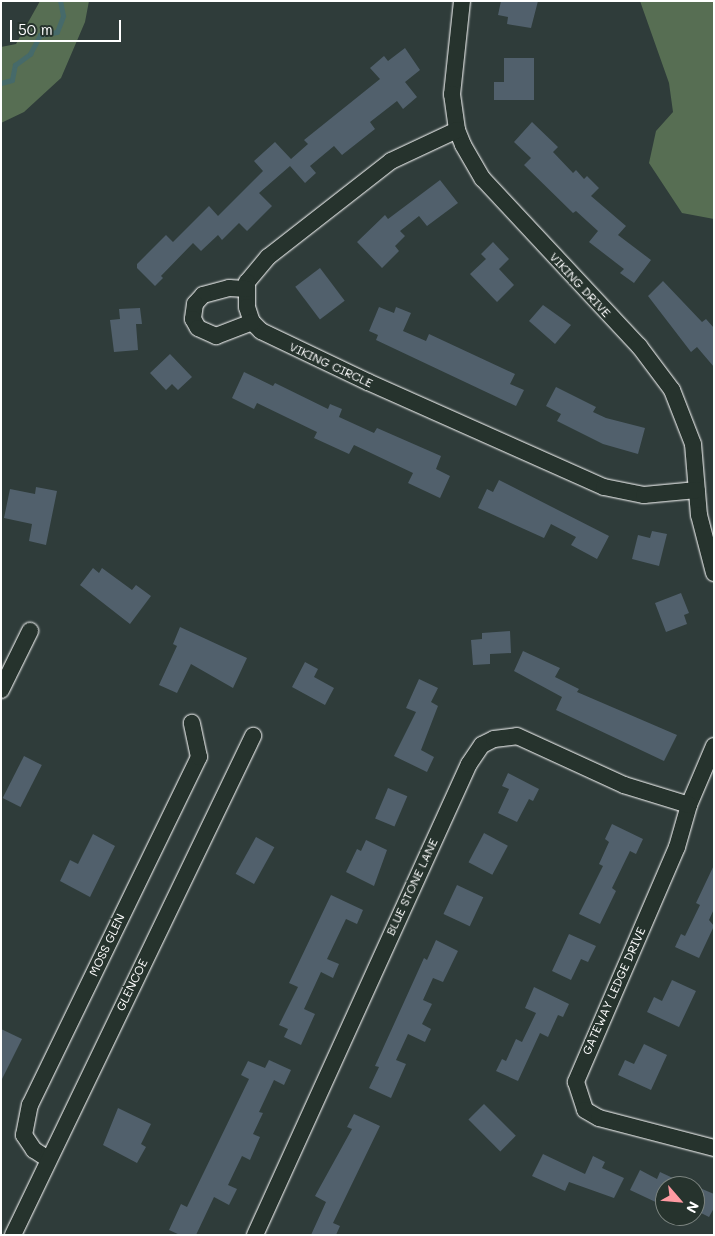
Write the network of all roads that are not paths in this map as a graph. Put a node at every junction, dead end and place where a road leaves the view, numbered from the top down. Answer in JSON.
{"nodes":[{"id":1,"x":462,"y":1,"type":"edge"},
{"id":2,"x":457,"y":130,"type":"junction"},
{"id":3,"x":246,"y":289,"type":"junction"},
{"id":4,"x":252,"y":322,"type":"junction"},
{"id":5,"x":697,"y":490,"type":"junction"},
{"id":6,"x":714,"y":573,"type":"edge"},
{"id":7,"x":30,"y":631,"type":"dead end"},
{"id":8,"x":1,"y":690,"type":"edge"},
{"id":9,"x":192,"y":722,"type":"dead end"},
{"id":10,"x":253,"y":736,"type":"dead end"},
{"id":11,"x":714,"y":746,"type":"edge"},
{"id":12,"x":688,"y":805,"type":"junction"},
{"id":13,"x":714,"y":1148,"type":"edge"},
{"id":14,"x":48,"y":1159,"type":"junction"},
{"id":15,"x":13,"y":1235,"type":"edge"},
{"id":16,"x":255,"y":1235,"type":"edge"}],
"edges":[{"from":1,"to":2,"type":"street","name":"VIKING DRIVE"},
{"from":2,"to":3,"type":"street"},
{"from":2,"to":5,"type":"street","name":"VIKING DRIVE"},
{"from":3,"to":4,"type":"street"},
{"from":3,"to":4,"type":"street"},
{"from":4,"to":5,"type":"street","name":"VIKING CIRCLE"},
{"from":5,"to":6,"type":"street","name":"VIKING DRIVE"},
{"from":7,"to":8,"type":"street"},
{"from":9,"to":14,"type":"street","name":"MOSS GLEN"},
{"from":10,"to":14,"type":"street","name":"GLENCOE"},
{"from":11,"to":12,"type":"street","name":"GATEWAY LEDGE DRIVE"},
{"from":12,"to":13,"type":"street","name":"GATEWAY LEDGE DRIVE"},
{"from":12,"to":16,"type":"street","name":"BLUE STONE LANE"},
{"from":14,"to":15,"type":"street","name":"GLENCOE"}]}
